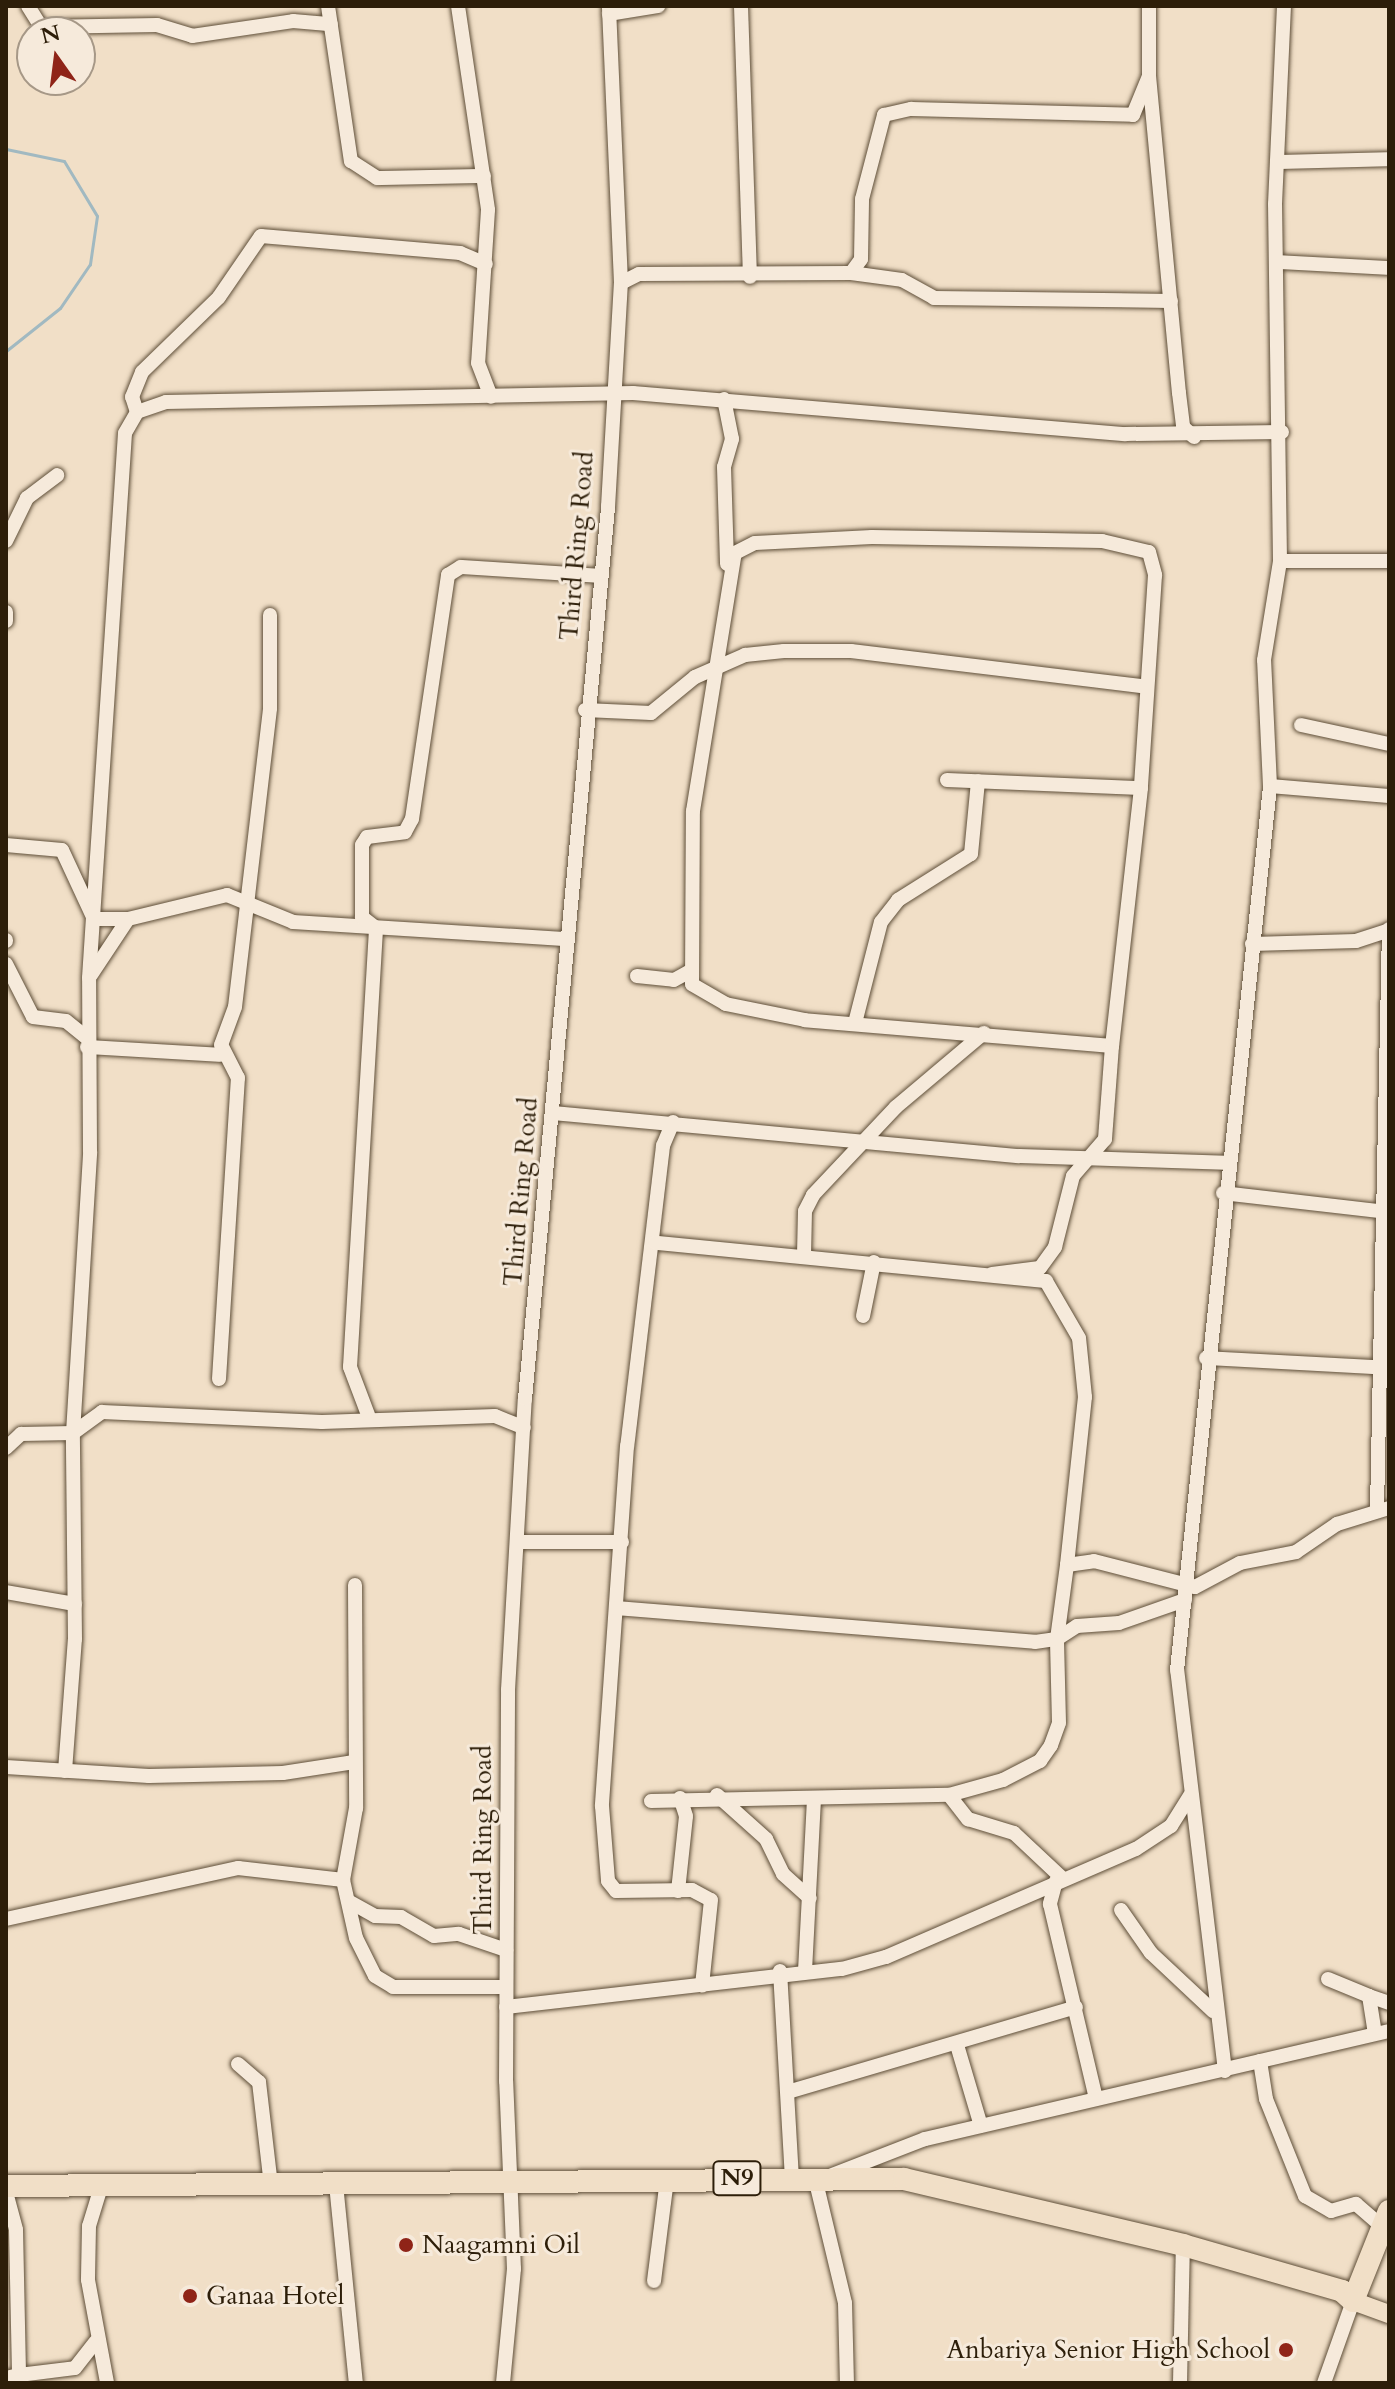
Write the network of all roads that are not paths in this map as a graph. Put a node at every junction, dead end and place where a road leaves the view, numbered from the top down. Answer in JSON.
{"nodes":[{"id":1,"x":28,"y":6,"type":"edge"},
{"id":2,"x":328,"y":6,"type":"edge"},
{"id":3,"x":458,"y":6,"type":"edge"},
{"id":4,"x":658,"y":6,"type":"edge"},
{"id":5,"x":1149,"y":6,"type":"edge"},
{"id":6,"x":1284,"y":6,"type":"edge"},
{"id":7,"x":746,"y":8,"type":"edge"},
{"id":8,"x":609,"y":10,"type":"edge"},
{"id":9,"x":331,"y":24,"type":"junction"},
{"id":10,"x":1149,"y":76,"type":"junction"},
{"id":11,"x":1389,"y":159,"type":"edge"},
{"id":12,"x":1277,"y":162,"type":"junction"},
{"id":13,"x":484,"y":176,"type":"junction"},
{"id":14,"x":1278,"y":262,"type":"junction"},
{"id":15,"x":486,"y":264,"type":"junction"},
{"id":16,"x":1389,"y":268,"type":"edge"},
{"id":17,"x":851,"y":273,"type":"junction"},
{"id":18,"x":750,"y":277,"type":"junction"},
{"id":19,"x":621,"y":283,"type":"junction"},
{"id":20,"x":1171,"y":301,"type":"junction"},
{"id":21,"x":491,"y":397,"type":"junction"},
{"id":22,"x":614,"y":397,"type":"junction"},
{"id":23,"x":724,"y":399,"type":"junction"},
{"id":24,"x":137,"y":412,"type":"junction"},
{"id":25,"x":1282,"y":432,"type":"junction"},
{"id":26,"x":1194,"y":437,"type":"junction"},
{"id":27,"x":57,"y":475,"type":"dead end"},
{"id":28,"x":6,"y":541,"type":"edge"},
{"id":29,"x":1280,"y":561,"type":"junction"},
{"id":30,"x":1389,"y":561,"type":"edge"},
{"id":31,"x":727,"y":564,"type":"junction"},
{"id":32,"x":599,"y":576,"type":"junction"},
{"id":33,"x":6,"y":612,"type":"edge"},
{"id":34,"x":270,"y":615,"type":"dead end"},
{"id":35,"x":6,"y":621,"type":"edge"},
{"id":36,"x":722,"y":665,"type":"junction"},
{"id":37,"x":1147,"y":687,"type":"junction"},
{"id":38,"x":585,"y":710,"type":"junction"},
{"id":39,"x":1301,"y":725,"type":"dead end"},
{"id":40,"x":1389,"y":744,"type":"edge"},
{"id":41,"x":947,"y":780,"type":"dead end"},
{"id":42,"x":978,"y":781,"type":"junction"},
{"id":43,"x":1270,"y":786,"type":"junction"},
{"id":44,"x":1141,"y":788,"type":"junction"},
{"id":45,"x":1389,"y":796,"type":"edge"},
{"id":46,"x":6,"y":845,"type":"edge"},
{"id":47,"x":242,"y":901,"type":"junction"},
{"id":48,"x":94,"y":919,"type":"junction"},
{"id":49,"x":128,"y":919,"type":"junction"},
{"id":50,"x":376,"y":928,"type":"junction"},
{"id":51,"x":1388,"y":930,"type":"edge"},
{"id":52,"x":567,"y":939,"type":"junction"},
{"id":53,"x":1252,"y":944,"type":"junction"},
{"id":54,"x":6,"y":964,"type":"edge"},
{"id":55,"x":690,"y":971,"type":"junction"},
{"id":56,"x":637,"y":976,"type":"dead end"},
{"id":57,"x":89,"y":978,"type":"junction"},
{"id":58,"x":13,"y":979,"type":"edge"},
{"id":59,"x":855,"y":1023,"type":"junction"},
{"id":60,"x":948,"y":1031,"type":"junction"},
{"id":61,"x":984,"y":1033,"type":"junction"},
{"id":62,"x":87,"y":1043,"type":"junction"},
{"id":63,"x":1112,"y":1046,"type":"junction"},
{"id":64,"x":954,"y":1054,"type":"junction"},
{"id":65,"x":220,"y":1055,"type":"junction"},
{"id":66,"x":553,"y":1113,"type":"junction"},
{"id":67,"x":651,"y":1121,"type":"junction"},
{"id":68,"x":673,"y":1122,"type":"junction"},
{"id":69,"x":1105,"y":1139,"type":"junction"},
{"id":70,"x":868,"y":1140,"type":"junction"},
{"id":71,"x":663,"y":1146,"type":"junction"},
{"id":72,"x":1090,"y":1158,"type":"junction"},
{"id":73,"x":1123,"y":1160,"type":"junction"},
{"id":74,"x":1226,"y":1163,"type":"junction"},
{"id":75,"x":1223,"y":1193,"type":"junction"},
{"id":76,"x":1379,"y":1211,"type":"junction"},
{"id":77,"x":1384,"y":1236,"type":"edge"},
{"id":78,"x":655,"y":1243,"type":"junction"},
{"id":79,"x":804,"y":1255,"type":"junction"},
{"id":80,"x":874,"y":1262,"type":"junction"},
{"id":81,"x":992,"y":1274,"type":"junction"},
{"id":82,"x":863,"y":1316,"type":"dead end"},
{"id":83,"x":1206,"y":1358,"type":"junction"},
{"id":84,"x":1382,"y":1367,"type":"edge"},
{"id":85,"x":219,"y":1379,"type":"dead end"},
{"id":86,"x":525,"y":1399,"type":"junction"},
{"id":87,"x":495,"y":1416,"type":"junction"},
{"id":88,"x":370,"y":1420,"type":"junction"},
{"id":89,"x":524,"y":1428,"type":"junction"},
{"id":90,"x":73,"y":1433,"type":"junction"},
{"id":91,"x":6,"y":1448,"type":"edge"},
{"id":92,"x":1383,"y":1509,"type":"edge"},
{"id":93,"x":517,"y":1542,"type":"junction"},
{"id":94,"x":622,"y":1542,"type":"junction"},
{"id":95,"x":1067,"y":1565,"type":"junction"},
{"id":96,"x":355,"y":1585,"type":"dead end"},
{"id":97,"x":6,"y":1592,"type":"edge"},
{"id":98,"x":1186,"y":1594,"type":"junction"},
{"id":99,"x":75,"y":1604,"type":"junction"},
{"id":100,"x":616,"y":1608,"type":"junction"},
{"id":101,"x":1057,"y":1639,"type":"junction"},
{"id":102,"x":354,"y":1762,"type":"junction"},
{"id":103,"x":6,"y":1767,"type":"edge"},
{"id":104,"x":65,"y":1771,"type":"junction"},
{"id":105,"x":717,"y":1795,"type":"junction"},
{"id":106,"x":949,"y":1795,"type":"junction"},
{"id":107,"x":1190,"y":1795,"type":"junction"},
{"id":108,"x":680,"y":1798,"type":"junction"},
{"id":109,"x":814,"y":1800,"type":"junction"},
{"id":110,"x":651,"y":1801,"type":"dead end"},
{"id":111,"x":1171,"y":1826,"type":"junction"},
{"id":112,"x":1195,"y":1828,"type":"junction"},
{"id":113,"x":343,"y":1880,"type":"junction"},
{"id":114,"x":1059,"y":1880,"type":"junction"},
{"id":115,"x":678,"y":1891,"type":"junction"},
{"id":116,"x":1036,"y":1891,"type":"junction"},
{"id":117,"x":810,"y":1898,"type":"junction"},
{"id":118,"x":350,"y":1902,"type":"junction"},
{"id":119,"x":1050,"y":1904,"type":"junction"},
{"id":120,"x":1121,"y":1910,"type":"dead end"},
{"id":121,"x":6,"y":1919,"type":"edge"},
{"id":122,"x":506,"y":1950,"type":"junction"},
{"id":123,"x":780,"y":1971,"type":"junction"},
{"id":124,"x":805,"y":1971,"type":"junction"},
{"id":125,"x":1328,"y":1979,"type":"dead end"},
{"id":126,"x":702,"y":1986,"type":"junction"},
{"id":127,"x":506,"y":1987,"type":"junction"},
{"id":128,"x":1369,"y":1996,"type":"junction"},
{"id":129,"x":1389,"y":2003,"type":"edge"},
{"id":130,"x":506,"y":2007,"type":"junction"},
{"id":131,"x":1076,"y":2007,"type":"junction"},
{"id":132,"x":1213,"y":2011,"type":"junction"},
{"id":133,"x":1382,"y":2033,"type":"edge"},
{"id":134,"x":957,"y":2045,"type":"junction"},
{"id":135,"x":1260,"y":2061,"type":"junction"},
{"id":136,"x":238,"y":2064,"type":"dead end"},
{"id":137,"x":1225,"y":2071,"type":"junction"},
{"id":138,"x":791,"y":2091,"type":"junction"},
{"id":139,"x":1096,"y":2099,"type":"junction"},
{"id":140,"x":981,"y":2126,"type":"junction"},
{"id":141,"x":820,"y":2178,"type":"junction"},
{"id":142,"x":667,"y":2179,"type":"junction"},
{"id":143,"x":792,"y":2179,"type":"junction"},
{"id":144,"x":511,"y":2182,"type":"junction"},
{"id":145,"x":336,"y":2184,"type":"junction"},
{"id":146,"x":271,"y":2185,"type":"junction"},
{"id":147,"x":101,"y":2187,"type":"junction"},
{"id":148,"x":6,"y":2189,"type":"edge"},
{"id":149,"x":1386,"y":2219,"type":"edge"},
{"id":150,"x":1183,"y":2245,"type":"junction"},
{"id":151,"x":654,"y":2281,"type":"dead end"},
{"id":152,"x":1353,"y":2301,"type":"junction"},
{"id":153,"x":1389,"y":2314,"type":"edge"},
{"id":154,"x":95,"y":2342,"type":"junction"},
{"id":155,"x":75,"y":2368,"type":"junction"},
{"id":156,"x":12,"y":2377,"type":"edge"},
{"id":157,"x":106,"y":2380,"type":"edge"},
{"id":158,"x":353,"y":2382,"type":"edge"},
{"id":159,"x":503,"y":2383,"type":"edge"},
{"id":160,"x":847,"y":2383,"type":"edge"},
{"id":161,"x":1180,"y":2383,"type":"edge"},
{"id":162,"x":1324,"y":2383,"type":"edge"}],
"edges":[{"from":1,"to":9,"type":"street"},
{"from":2,"to":9,"type":"street"},
{"from":3,"to":13,"type":"street"},
{"from":4,"to":8,"type":"street"},
{"from":5,"to":10,"type":"street"},
{"from":6,"to":12,"type":"street"},
{"from":7,"to":18,"type":"street"},
{"from":8,"to":19,"type":"street","name":"Third Ring Road"},
{"from":9,"to":13,"type":"street"},
{"from":10,"to":17,"type":"street"},
{"from":10,"to":20,"type":"street"},
{"from":11,"to":12,"type":"street"},
{"from":12,"to":14,"type":"street"},
{"from":13,"to":15,"type":"street"},
{"from":14,"to":16,"type":"street"},
{"from":14,"to":25,"type":"street"},
{"from":15,"to":21,"type":"street"},
{"from":15,"to":24,"type":"street"},
{"from":17,"to":18,"type":"street"},
{"from":17,"to":20,"type":"street"},
{"from":18,"to":19,"type":"street"},
{"from":19,"to":22,"type":"street","name":"Third Ring Road"},
{"from":20,"to":26,"type":"street"},
{"from":21,"to":22,"type":"street"},
{"from":21,"to":24,"type":"street"},
{"from":22,"to":23,"type":"street"},
{"from":22,"to":32,"type":"street","name":"Third Ring Road"},
{"from":23,"to":26,"type":"street"},
{"from":23,"to":31,"type":"street"},
{"from":24,"to":48,"type":"street"},
{"from":25,"to":26,"type":"street"},
{"from":25,"to":29,"type":"street"},
{"from":27,"to":28,"type":"street"},
{"from":29,"to":30,"type":"street"},
{"from":29,"to":43,"type":"street"},
{"from":31,"to":36,"type":"street"},
{"from":31,"to":37,"type":"street"},
{"from":32,"to":38,"type":"street","name":"Third Ring Road"},
{"from":32,"to":50,"type":"street"},
{"from":33,"to":35,"type":"street"},
{"from":34,"to":47,"type":"street"},
{"from":36,"to":37,"type":"street"},
{"from":36,"to":38,"type":"street"},
{"from":36,"to":55,"type":"street"},
{"from":37,"to":44,"type":"street"},
{"from":38,"to":52,"type":"street","name":"Third Ring Road"},
{"from":39,"to":40,"type":"street"},
{"from":41,"to":42,"type":"street"},
{"from":42,"to":44,"type":"street"},
{"from":42,"to":59,"type":"street"},
{"from":43,"to":45,"type":"street"},
{"from":43,"to":53,"type":"street"},
{"from":44,"to":63,"type":"street"},
{"from":46,"to":48,"type":"street"},
{"from":47,"to":49,"type":"street"},
{"from":47,"to":50,"type":"street"},
{"from":47,"to":65,"type":"street"},
{"from":48,"to":49,"type":"street"},
{"from":48,"to":57,"type":"street"},
{"from":49,"to":57,"type":"street"},
{"from":50,"to":52,"type":"street"},
{"from":50,"to":88,"type":"street"},
{"from":51,"to":53,"type":"street"},
{"from":51,"to":76,"type":"street"},
{"from":52,"to":66,"type":"street","name":"Third Ring Road"},
{"from":53,"to":74,"type":"street"},
{"from":54,"to":58,"type":"street"},
{"from":55,"to":56,"type":"street"},
{"from":55,"to":59,"type":"street"},
{"from":57,"to":62,"type":"street"},
{"from":58,"to":62,"type":"street"},
{"from":59,"to":60,"type":"street"},
{"from":60,"to":61,"type":"street"},
{"from":60,"to":64,"type":"street"},
{"from":61,"to":63,"type":"street"},
{"from":61,"to":64,"type":"street"},
{"from":62,"to":65,"type":"street"},
{"from":62,"to":90,"type":"street"},
{"from":63,"to":69,"type":"street"},
{"from":64,"to":70,"type":"street"},
{"from":65,"to":85,"type":"street"},
{"from":66,"to":67,"type":"street"},
{"from":66,"to":86,"type":"street","name":"Third Ring Road"},
{"from":67,"to":68,"type":"street"},
{"from":67,"to":71,"type":"street"},
{"from":68,"to":70,"type":"street"},
{"from":68,"to":71,"type":"street"},
{"from":69,"to":72,"type":"street"},
{"from":69,"to":73,"type":"street"},
{"from":70,"to":72,"type":"street"},
{"from":70,"to":79,"type":"street"},
{"from":71,"to":78,"type":"street"},
{"from":72,"to":73,"type":"street"},
{"from":72,"to":81,"type":"street"},
{"from":73,"to":74,"type":"street"},
{"from":74,"to":75,"type":"street"},
{"from":75,"to":76,"type":"street"},
{"from":75,"to":83,"type":"street"},
{"from":76,"to":77,"type":"street"},
{"from":77,"to":84,"type":"street"},
{"from":78,"to":79,"type":"street"},
{"from":78,"to":94,"type":"street"},
{"from":79,"to":80,"type":"street"},
{"from":80,"to":81,"type":"street"},
{"from":80,"to":82,"type":"street"},
{"from":81,"to":95,"type":"street"},
{"from":83,"to":84,"type":"street"},
{"from":83,"to":98,"type":"street"},
{"from":84,"to":92,"type":"street"},
{"from":86,"to":87,"type":"street"},
{"from":86,"to":89,"type":"street","name":"Third Ring Road"},
{"from":87,"to":88,"type":"street"},
{"from":87,"to":89,"type":"street"},
{"from":88,"to":90,"type":"street"},
{"from":89,"to":93,"type":"street","name":"Third Ring Road"},
{"from":90,"to":91,"type":"street"},
{"from":90,"to":99,"type":"street"},
{"from":92,"to":98,"type":"street"},
{"from":93,"to":94,"type":"street"},
{"from":93,"to":122,"type":"street","name":"Third Ring Road"},
{"from":94,"to":100,"type":"street"},
{"from":95,"to":98,"type":"street"},
{"from":95,"to":101,"type":"street"},
{"from":96,"to":102,"type":"street"},
{"from":97,"to":99,"type":"street"},
{"from":98,"to":101,"type":"street"},
{"from":98,"to":107,"type":"street"},
{"from":99,"to":104,"type":"street"},
{"from":100,"to":101,"type":"street"},
{"from":100,"to":115,"type":"street"},
{"from":101,"to":106,"type":"street"},
{"from":102,"to":104,"type":"street"},
{"from":102,"to":113,"type":"street"},
{"from":103,"to":104,"type":"street"},
{"from":105,"to":108,"type":"street"},
{"from":105,"to":109,"type":"street"},
{"from":105,"to":117,"type":"street"},
{"from":106,"to":109,"type":"street"},
{"from":106,"to":114,"type":"street"},
{"from":107,"to":111,"type":"street"},
{"from":107,"to":112,"type":"street"},
{"from":108,"to":110,"type":"street"},
{"from":108,"to":115,"type":"street"},
{"from":109,"to":117,"type":"street"},
{"from":111,"to":112,"type":"street"},
{"from":111,"to":114,"type":"street"},
{"from":112,"to":132,"type":"street"},
{"from":113,"to":118,"type":"street"},
{"from":113,"to":121,"type":"street"},
{"from":114,"to":116,"type":"street"},
{"from":114,"to":119,"type":"street"},
{"from":115,"to":126,"type":"street"},
{"from":116,"to":119,"type":"street"},
{"from":116,"to":124,"type":"street"},
{"from":117,"to":124,"type":"street"},
{"from":118,"to":122,"type":"street"},
{"from":118,"to":127,"type":"street"},
{"from":119,"to":131,"type":"street"},
{"from":120,"to":132,"type":"street"},
{"from":122,"to":127,"type":"street","name":"Third Ring Road"},
{"from":123,"to":124,"type":"street"},
{"from":123,"to":126,"type":"street"},
{"from":123,"to":138,"type":"street"},
{"from":125,"to":128,"type":"street"},
{"from":126,"to":130,"type":"street"},
{"from":127,"to":130,"type":"street","name":"Third Ring Road"},
{"from":128,"to":129,"type":"street"},
{"from":128,"to":133,"type":"street"},
{"from":130,"to":144,"type":"street","name":"Third Ring Road"},
{"from":131,"to":134,"type":"street"},
{"from":131,"to":139,"type":"street"},
{"from":132,"to":137,"type":"street"},
{"from":133,"to":135,"type":"street"},
{"from":134,"to":138,"type":"street"},
{"from":134,"to":140,"type":"street"},
{"from":135,"to":137,"type":"street"},
{"from":135,"to":149,"type":"street"},
{"from":136,"to":146,"type":"street"},
{"from":137,"to":139,"type":"street"},
{"from":138,"to":143,"type":"street"},
{"from":139,"to":140,"type":"street"},
{"from":140,"to":141,"type":"street"},
{"from":141,"to":143,"type":"highway","number":"N9"},
{"from":141,"to":150,"type":"highway","number":"N9"},
{"from":141,"to":160,"type":"street"},
{"from":142,"to":143,"type":"highway","number":"N9"},
{"from":142,"to":144,"type":"highway","number":"N9"},
{"from":142,"to":151,"type":"street"},
{"from":144,"to":145,"type":"highway","number":"N9"},
{"from":144,"to":159,"type":"street","name":"Third Ring Road"},
{"from":145,"to":146,"type":"highway","number":"N9"},
{"from":145,"to":158,"type":"street"},
{"from":146,"to":147,"type":"highway","number":"N9"},
{"from":147,"to":148,"type":"highway","number":"N9"},
{"from":147,"to":154,"type":"street"},
{"from":148,"to":156,"type":"street"},
{"from":149,"to":152,"type":"highway"},
{"from":150,"to":152,"type":"highway","number":"N9"},
{"from":150,"to":161,"type":"street"},
{"from":152,"to":153,"type":"main road"},
{"from":152,"to":162,"type":"street"},
{"from":154,"to":155,"type":"street"},
{"from":154,"to":157,"type":"street"},
{"from":155,"to":156,"type":"street"},
{"from":155,"to":157,"type":"street"}]}
